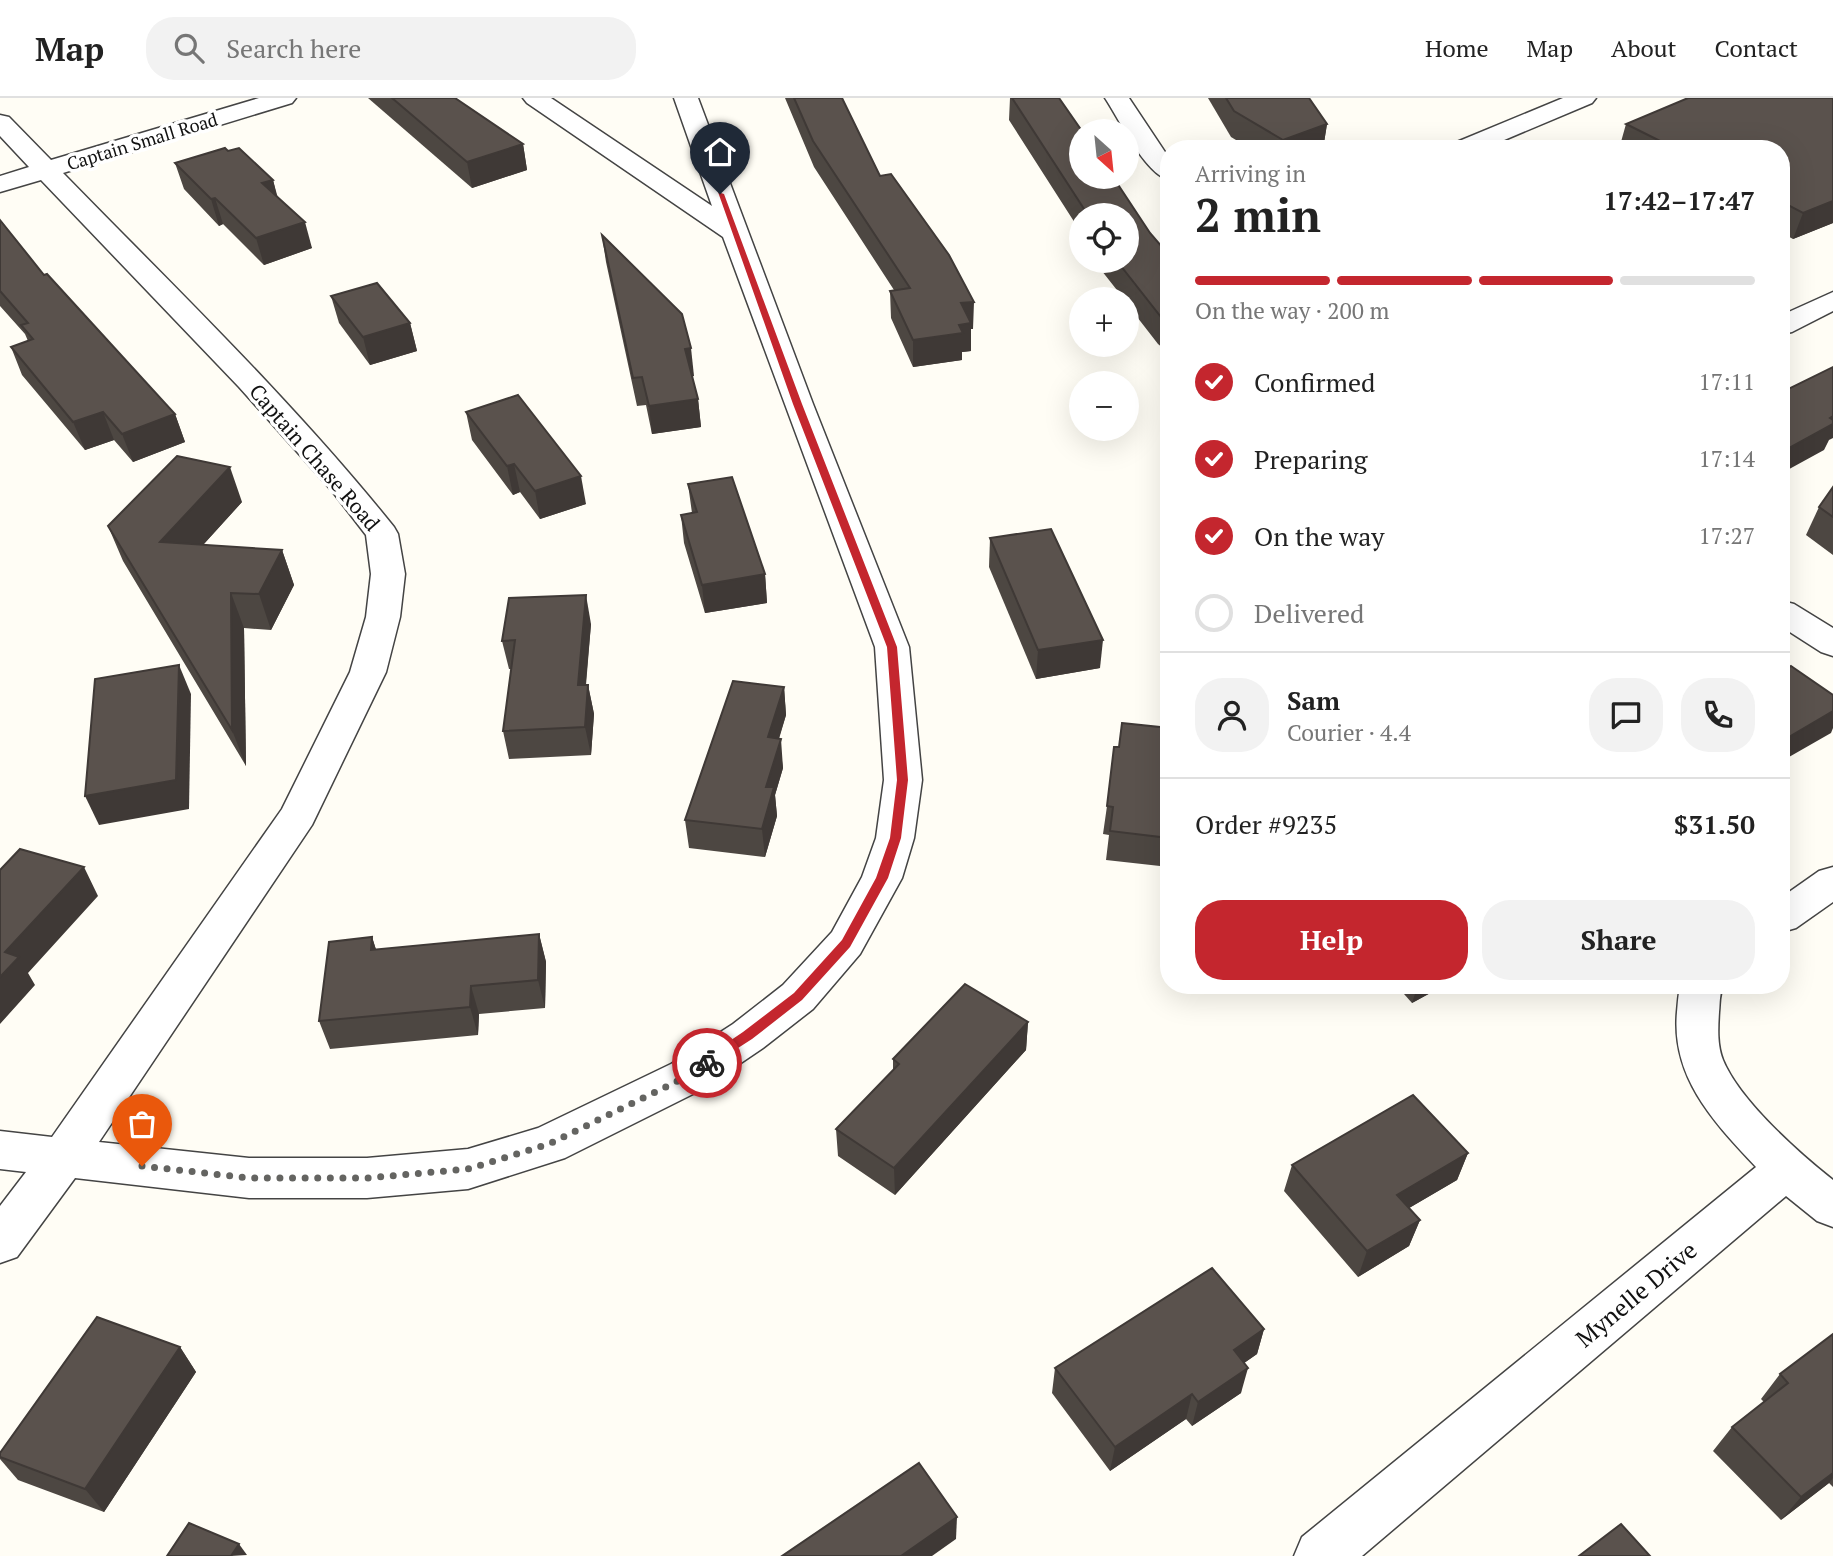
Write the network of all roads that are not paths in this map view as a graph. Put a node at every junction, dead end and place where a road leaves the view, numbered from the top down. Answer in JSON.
{"nodes":[{"id":1,"x":284,"y":98,"type":"edge"},
{"id":2,"x":536,"y":98,"type":"edge"},
{"id":3,"x":686,"y":98,"type":"edge"},
{"id":4,"x":1117,"y":98,"type":"edge"},
{"id":5,"x":1584,"y":98,"type":"edge"},
{"id":6,"x":0,"y":122,"type":"edge"},
{"id":7,"x":1483,"y":140,"type":"edge"},
{"id":8,"x":1160,"y":163,"type":"edge"},
{"id":9,"x":46,"y":170,"type":"junction"},
{"id":10,"x":0,"y":184,"type":"edge"},
{"id":11,"x":737,"y":234,"type":"junction"},
{"id":12,"x":1833,"y":300,"type":"edge"},
{"id":13,"x":1790,"y":322,"type":"edge"},
{"id":14,"x":1790,"y":617,"type":"edge"},
{"id":15,"x":1833,"y":644,"type":"edge"},
{"id":16,"x":1833,"y":882,"type":"edge"},
{"id":17,"x":1790,"y":912,"type":"edge"},
{"id":18,"x":1700,"y":994,"type":"edge"},
{"id":19,"x":0,"y":1150,"type":"edge"},
{"id":20,"x":63,"y":1158,"type":"junction"},
{"id":21,"x":1786,"y":1169,"type":"junction"},
{"id":22,"x":1833,"y":1207,"type":"edge"},
{"id":23,"x":0,"y":1242,"type":"edge"},
{"id":24,"x":1321,"y":1556,"type":"edge"}],
"edges":[{"from":1,"to":9,"type":"street","name":"Captain Small Road"},
{"from":2,"to":11,"type":"street"},
{"from":3,"to":11,"type":"street"},
{"from":4,"to":8,"type":"street"},
{"from":5,"to":7,"type":"street"},
{"from":6,"to":9,"type":"street","name":"Captain Chase Road"},
{"from":9,"to":10,"type":"street","name":"Captain Small Road"},
{"from":9,"to":20,"type":"street","name":"Captain Chase Road"},
{"from":11,"to":20,"type":"street"},
{"from":12,"to":13,"type":"street"},
{"from":14,"to":15,"type":"street"},
{"from":16,"to":17,"type":"street"},
{"from":18,"to":21,"type":"street"},
{"from":19,"to":20,"type":"street"},
{"from":20,"to":23,"type":"street","name":"Captain Chase Road"},
{"from":21,"to":22,"type":"street"},
{"from":21,"to":24,"type":"street","name":"Mynelle Drive"}]}
